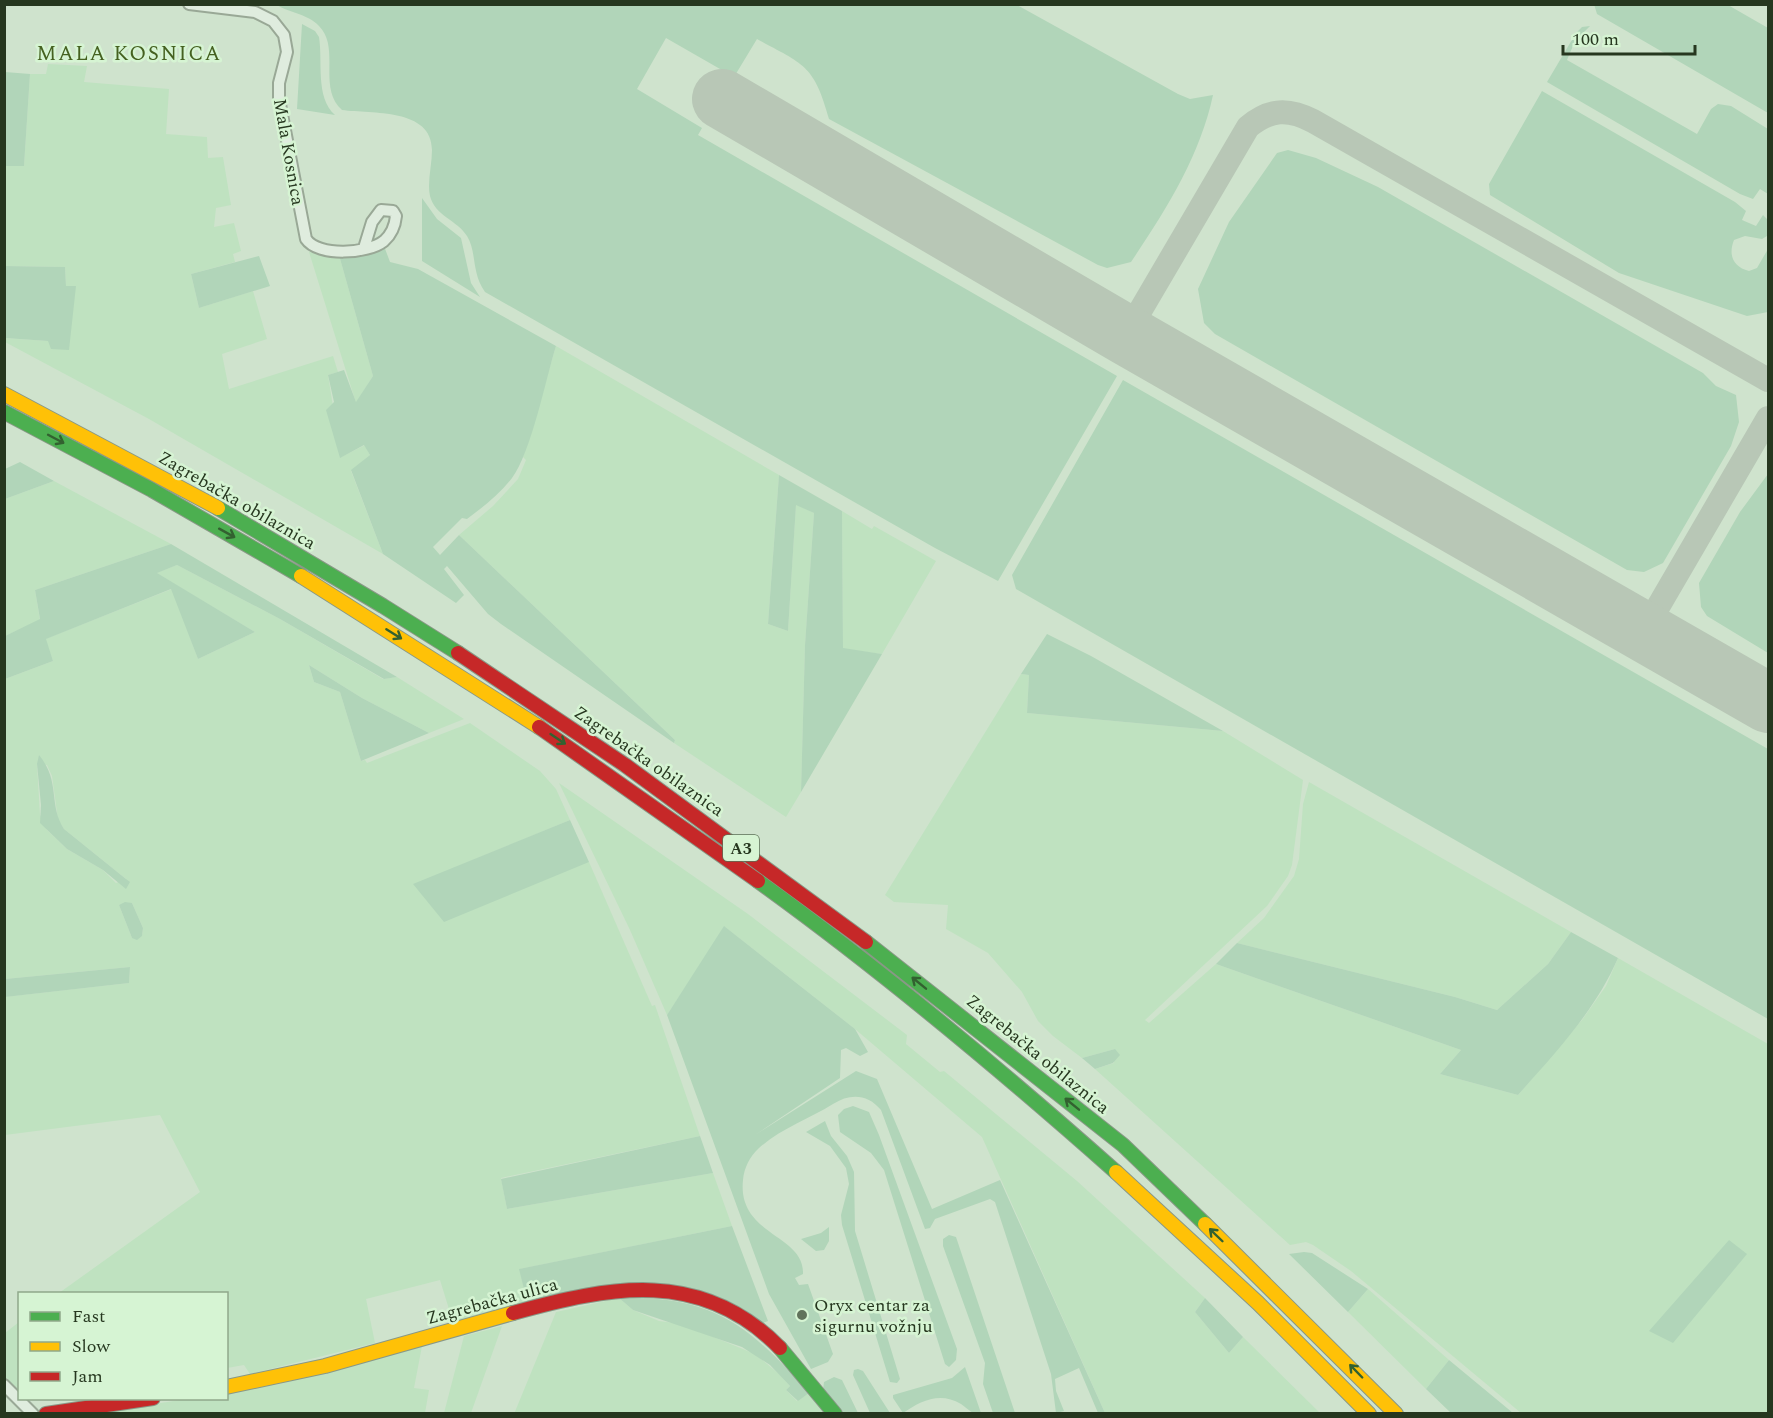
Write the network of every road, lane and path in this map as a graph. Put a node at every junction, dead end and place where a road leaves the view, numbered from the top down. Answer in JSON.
{"nodes":[{"id":1,"x":189,"y":4,"type":"edge"},
{"id":2,"x":364,"y":248,"type":"dead end"},
{"id":3,"x":4,"y":393,"type":"edge"},
{"id":4,"x":4,"y":412,"type":"edge"},
{"id":5,"x":4,"y":1385,"type":"edge"},
{"id":6,"x":228,"y":1387,"type":"edge"},
{"id":7,"x":18,"y":1399,"type":"edge"},
{"id":8,"x":20,"y":1400,"type":"edge"},
{"id":9,"x":139,"y":1400,"type":"edge"},
{"id":10,"x":33,"y":1413,"type":"edge"},
{"id":11,"x":46,"y":1413,"type":"edge"},
{"id":12,"x":835,"y":1413,"type":"edge"},
{"id":13,"x":1369,"y":1413,"type":"edge"},
{"id":14,"x":1396,"y":1413,"type":"edge"}],
"edges":[{"from":1,"to":2,"type":"street","name":"Mala Kosnica"},
{"from":14,"to":3,"type":"main road","name":"Zagrebačka obilaznica","number":"A3","one_way":true},
{"from":4,"to":13,"type":"main road","name":"Zagrebačka obilaznica","number":"A3","one_way":true},
{"from":5,"to":7,"type":"street"},
{"from":6,"to":12,"type":"main road","name":"Zagrebačka ulica"},
{"from":8,"to":10,"type":"street"},
{"from":9,"to":11,"type":"main road"}]}
